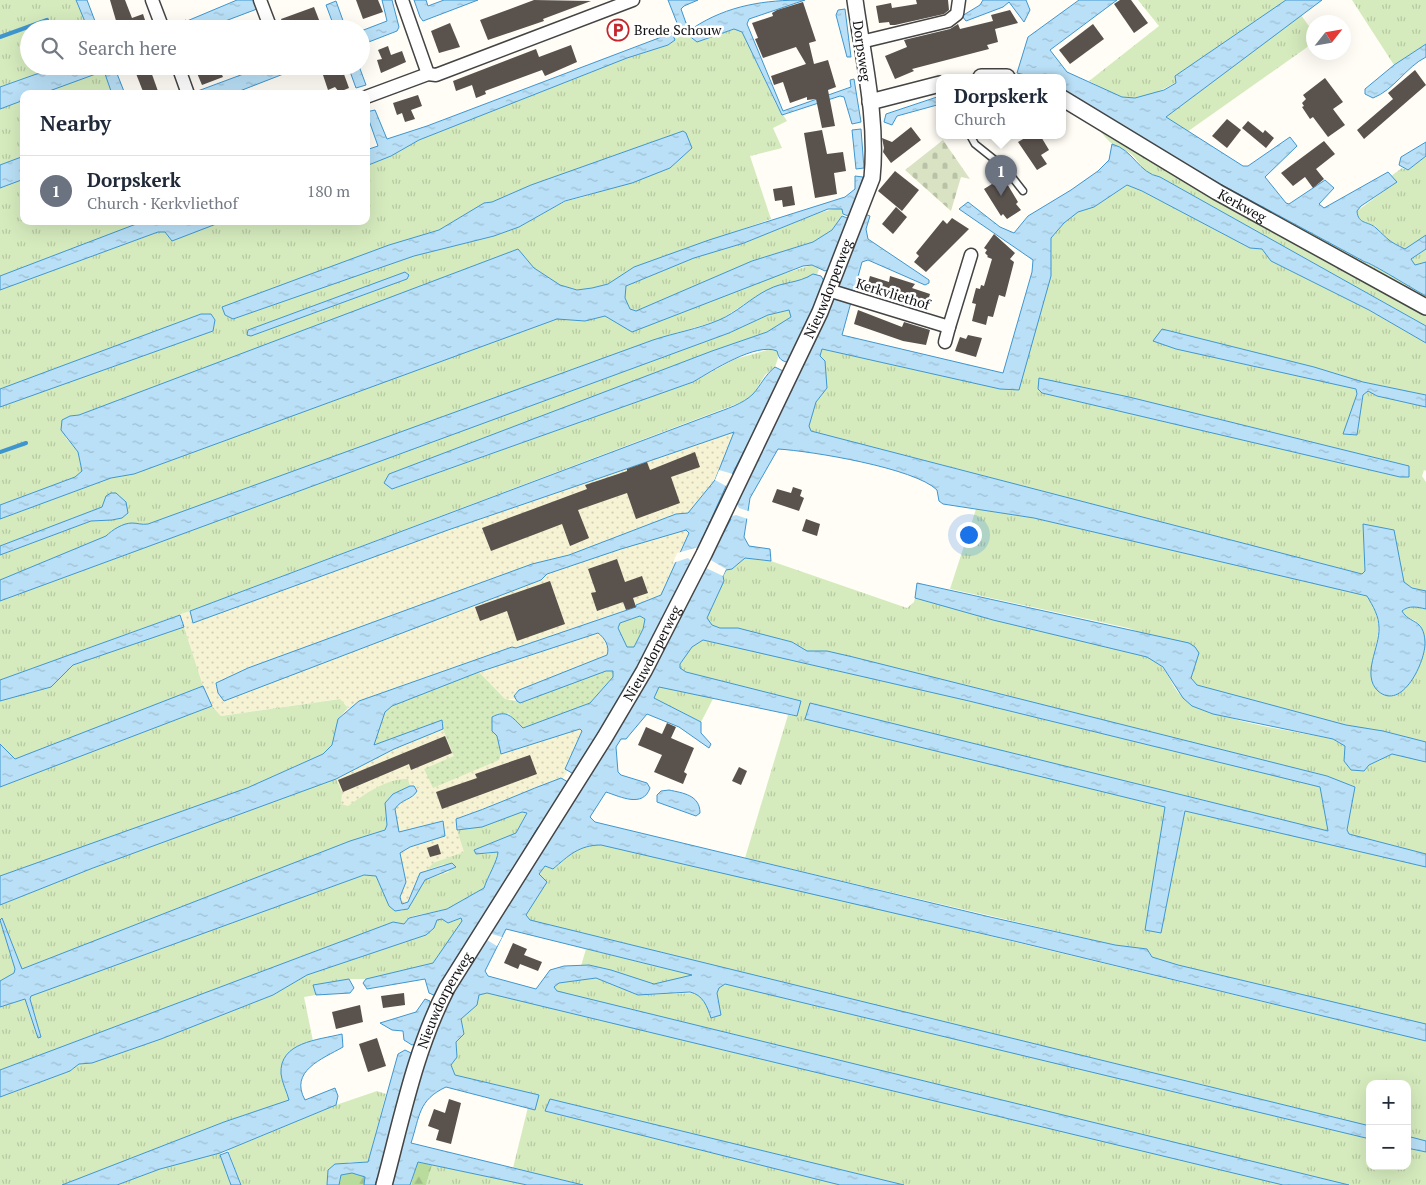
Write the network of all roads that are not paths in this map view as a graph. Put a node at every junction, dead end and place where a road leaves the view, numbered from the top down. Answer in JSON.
{"nodes":[{"id":1,"x":152,"y":0,"type":"edge"},
{"id":2,"x":260,"y":0,"type":"edge"},
{"id":3,"x":402,"y":0,"type":"edge"},
{"id":4,"x":633,"y":0,"type":"edge"},
{"id":5,"x":855,"y":0,"type":"edge"},
{"id":6,"x":959,"y":0,"type":"edge"},
{"id":7,"x":160,"y":20,"type":"edge"},
{"id":8,"x":268,"y":20,"type":"edge"},
{"id":9,"x":861,"y":42,"type":"junction"},
{"id":10,"x":428,"y":74,"type":"junction"},
{"id":11,"x":181,"y":75,"type":"edge"},
{"id":12,"x":936,"y":85,"type":"edge"},
{"id":13,"x":187,"y":90,"type":"edge"},
{"id":14,"x":370,"y":96,"type":"edge"},
{"id":15,"x":1066,"y":100,"type":"edge"},
{"id":16,"x":870,"y":102,"type":"junction"},
{"id":17,"x":972,"y":139,"type":"edge"},
{"id":18,"x":1023,"y":191,"type":"dead end"},
{"id":19,"x":971,"y":255,"type":"dead end"},
{"id":20,"x":828,"y":290,"type":"junction"},
{"id":21,"x":1426,"y":307,"type":"edge"},
{"id":22,"x":949,"y":327,"type":"junction"},
{"id":23,"x":945,"y":342,"type":"dead end"},
{"id":24,"x":384,"y":1185,"type":"edge"}],
"edges":[{"from":1,"to":7,"type":"street"},
{"from":2,"to":8,"type":"street"},
{"from":3,"to":10,"type":"street"},
{"from":4,"to":10,"type":"street"},
{"from":5,"to":9,"type":"street","name":"Dorpsweg"},
{"from":6,"to":9,"type":"street"},
{"from":9,"to":16,"type":"street","name":"Dorpsweg"},
{"from":10,"to":14,"type":"street"},
{"from":11,"to":13,"type":"street"},
{"from":12,"to":16,"type":"street"},
{"from":15,"to":21,"type":"street","name":"Kerkweg"},
{"from":16,"to":20,"type":"street","name":"Nieuwdorperweg"},
{"from":17,"to":18,"type":"lane"},
{"from":19,"to":22,"type":"street"},
{"from":20,"to":22,"type":"street","name":"Kerkvliethof"},
{"from":20,"to":24,"type":"street","name":"Nieuwdorperweg"},
{"from":22,"to":23,"type":"street"}]}
